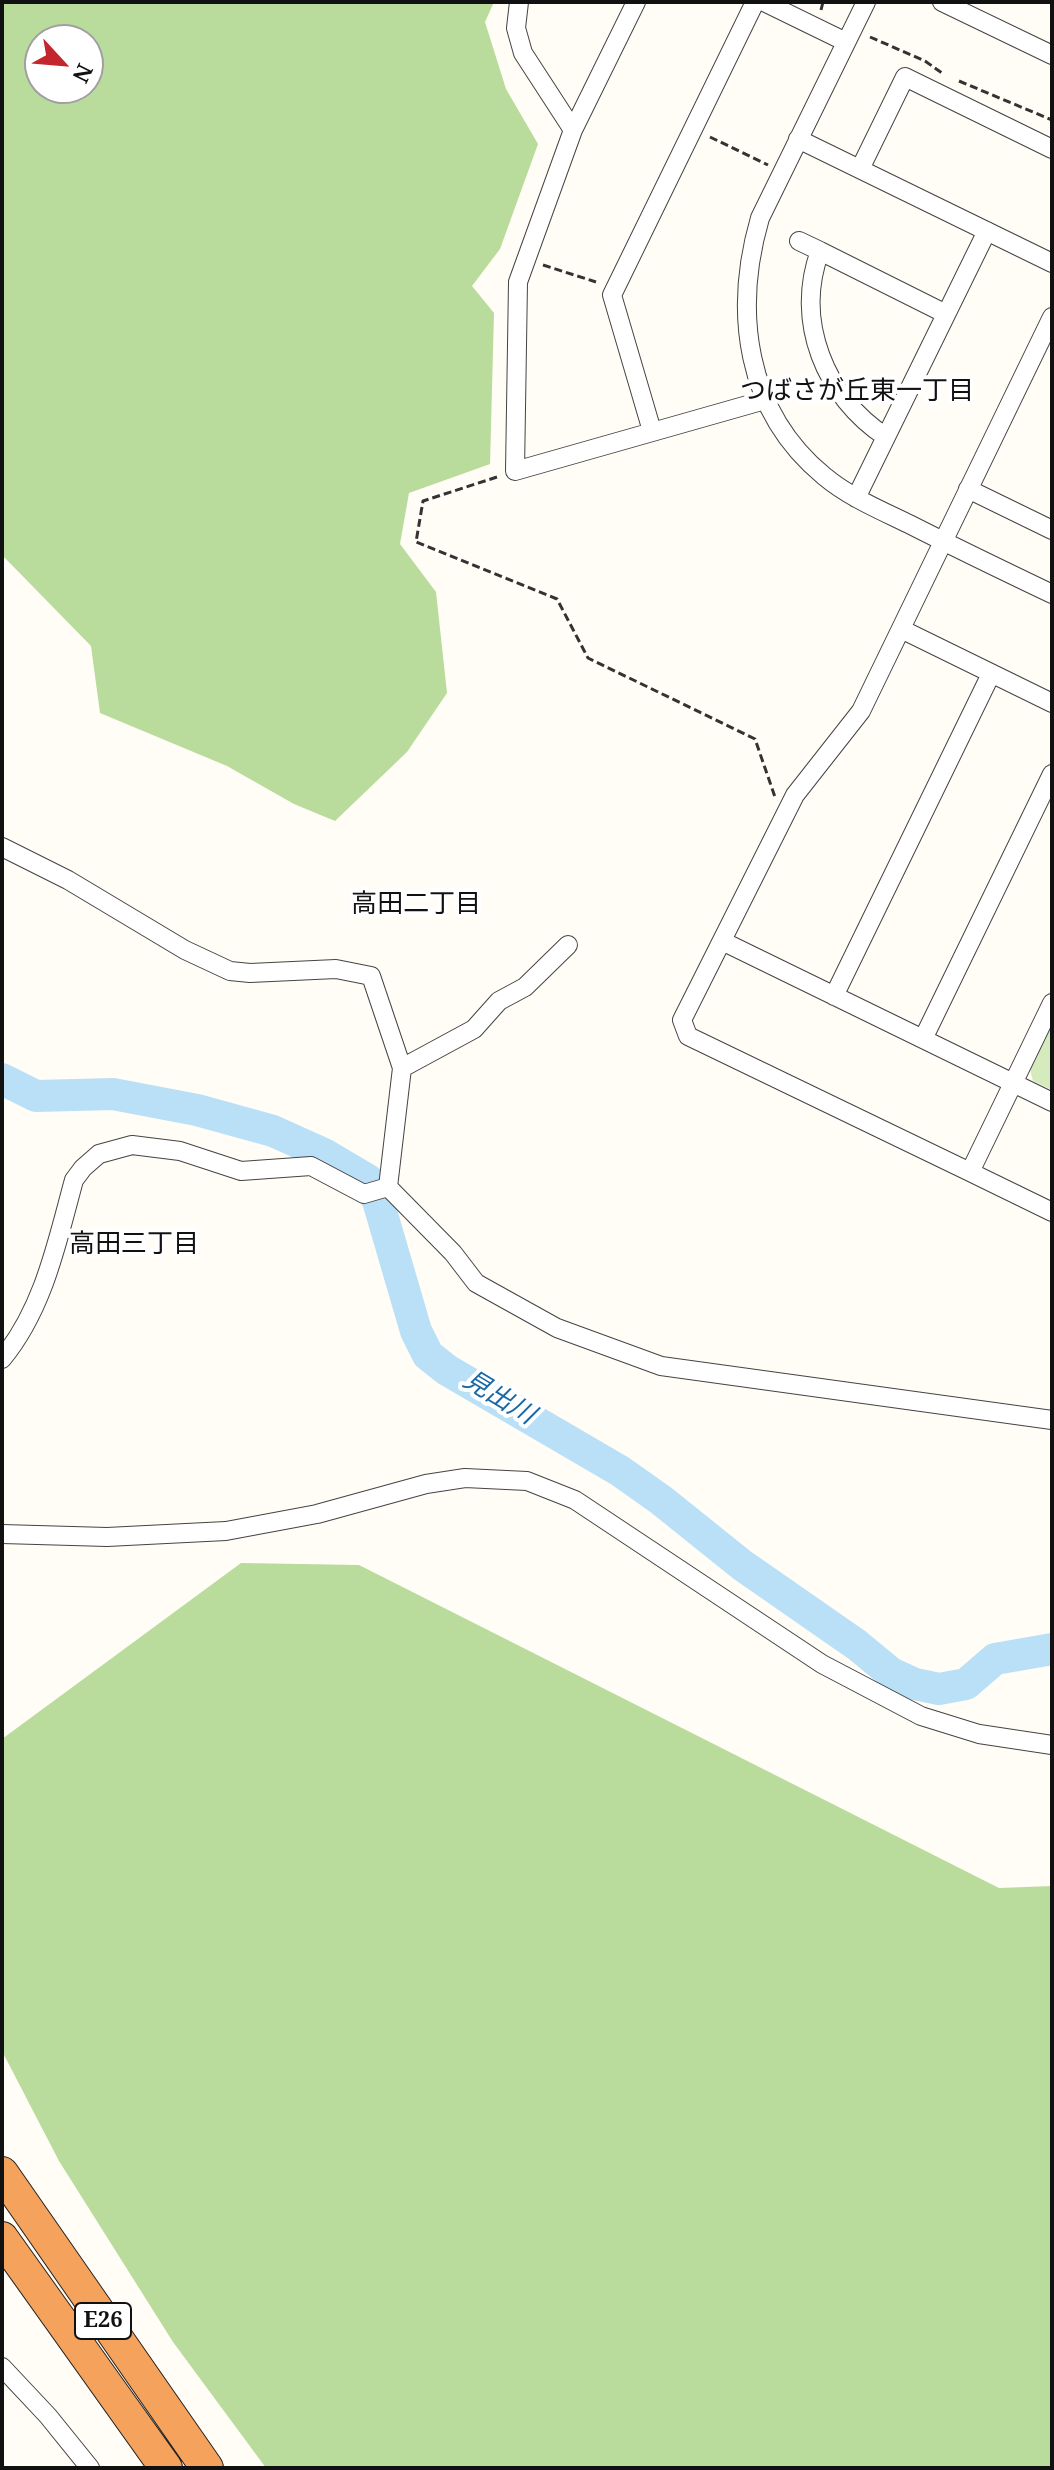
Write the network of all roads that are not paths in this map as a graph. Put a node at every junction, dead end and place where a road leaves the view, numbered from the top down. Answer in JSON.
{"nodes":[{"id":1,"x":519,"y":2,"type":"edge"},
{"id":2,"x":636,"y":2,"type":"edge"},
{"id":3,"x":755,"y":2,"type":"edge"},
{"id":4,"x":764,"y":2,"type":"edge"},
{"id":5,"x":866,"y":2,"type":"edge"},
{"id":6,"x":944,"y":2,"type":"edge"},
{"id":7,"x":849,"y":35,"type":"junction"},
{"id":8,"x":1052,"y":55,"type":"edge"},
{"id":9,"x":573,"y":130,"type":"junction"},
{"id":10,"x":798,"y":139,"type":"junction"},
{"id":11,"x":1052,"y":149,"type":"edge"},
{"id":12,"x":860,"y":169,"type":"junction"},
{"id":13,"x":987,"y":231,"type":"junction"},
{"id":14,"x":799,"y":241,"type":"dead end"},
{"id":15,"x":820,"y":251,"type":"junction"},
{"id":16,"x":1052,"y":263,"type":"edge"},
{"id":17,"x":946,"y":314,"type":"junction"},
{"id":18,"x":1052,"y":317,"type":"edge"},
{"id":19,"x":765,"y":400,"type":"junction"},
{"id":20,"x":652,"y":431,"type":"junction"},
{"id":21,"x":886,"y":437,"type":"junction"},
{"id":22,"x":968,"y":489,"type":"junction"},
{"id":23,"x":856,"y":498,"type":"junction"},
{"id":24,"x":1052,"y":530,"type":"edge"},
{"id":25,"x":942,"y":541,"type":"junction"},
{"id":26,"x":1052,"y":594,"type":"edge"},
{"id":27,"x":901,"y":629,"type":"junction"},
{"id":28,"x":991,"y":674,"type":"junction"},
{"id":29,"x":1052,"y":703,"type":"edge"},
{"id":30,"x":1052,"y":774,"type":"edge"},
{"id":31,"x":2,"y":847,"type":"edge"},
{"id":32,"x":722,"y":941,"type":"junction"},
{"id":33,"x":568,"y":945,"type":"dead end"},
{"id":34,"x":834,"y":996,"type":"junction"},
{"id":35,"x":1052,"y":1003,"type":"edge"},
{"id":36,"x":923,"y":1039,"type":"junction"},
{"id":37,"x":402,"y":1068,"type":"junction"},
{"id":38,"x":1013,"y":1083,"type":"junction"},
{"id":39,"x":1052,"y":1102,"type":"edge"},
{"id":40,"x":970,"y":1172,"type":"junction"},
{"id":41,"x":388,"y":1187,"type":"junction"},
{"id":42,"x":1052,"y":1212,"type":"edge"},
{"id":43,"x":2,"y":1359,"type":"edge"},
{"id":44,"x":1052,"y":1420,"type":"edge"},
{"id":45,"x":2,"y":1534,"type":"edge"},
{"id":46,"x":1052,"y":1745,"type":"edge"},
{"id":47,"x":2,"y":2173,"type":"edge"},
{"id":48,"x":2,"y":2238,"type":"edge"},
{"id":49,"x":2,"y":2367,"type":"edge"},
{"id":50,"x":90,"y":2468,"type":"edge"},
{"id":51,"x":166,"y":2468,"type":"edge"},
{"id":52,"x":207,"y":2468,"type":"edge"}],
"edges":[{"from":1,"to":9,"type":"street"},
{"from":2,"to":9,"type":"street"},
{"from":3,"to":20,"type":"street"},
{"from":4,"to":7,"type":"street"},
{"from":5,"to":7,"type":"street"},
{"from":6,"to":8,"type":"street"},
{"from":7,"to":10,"type":"street"},
{"from":9,"to":20,"type":"street"},
{"from":10,"to":12,"type":"street"},
{"from":10,"to":19,"type":"street"},
{"from":11,"to":12,"type":"street"},
{"from":12,"to":13,"type":"street"},
{"from":13,"to":16,"type":"street"},
{"from":13,"to":17,"type":"street"},
{"from":14,"to":15,"type":"street"},
{"from":15,"to":17,"type":"street"},
{"from":15,"to":21,"type":"street"},
{"from":17,"to":21,"type":"street"},
{"from":18,"to":22,"type":"street"},
{"from":19,"to":20,"type":"street"},
{"from":19,"to":23,"type":"street"},
{"from":21,"to":23,"type":"street"},
{"from":22,"to":24,"type":"street"},
{"from":22,"to":25,"type":"street"},
{"from":23,"to":25,"type":"street"},
{"from":25,"to":26,"type":"street"},
{"from":25,"to":27,"type":"street"},
{"from":27,"to":28,"type":"street"},
{"from":27,"to":32,"type":"street"},
{"from":28,"to":29,"type":"street"},
{"from":28,"to":34,"type":"street"},
{"from":30,"to":36,"type":"street"},
{"from":31,"to":37,"type":"street"},
{"from":32,"to":34,"type":"street"},
{"from":32,"to":40,"type":"street"},
{"from":33,"to":37,"type":"street"},
{"from":34,"to":36,"type":"street"},
{"from":35,"to":38,"type":"street"},
{"from":36,"to":38,"type":"street"},
{"from":37,"to":41,"type":"street"},
{"from":38,"to":39,"type":"street"},
{"from":38,"to":40,"type":"street"},
{"from":40,"to":42,"type":"street"},
{"from":41,"to":43,"type":"street"},
{"from":41,"to":44,"type":"street"},
{"from":45,"to":46,"type":"street"},
{"from":47,"to":52,"type":"highway","number":"E26"},
{"from":48,"to":51,"type":"highway","number":"E26"},
{"from":49,"to":50,"type":"street"}]}
